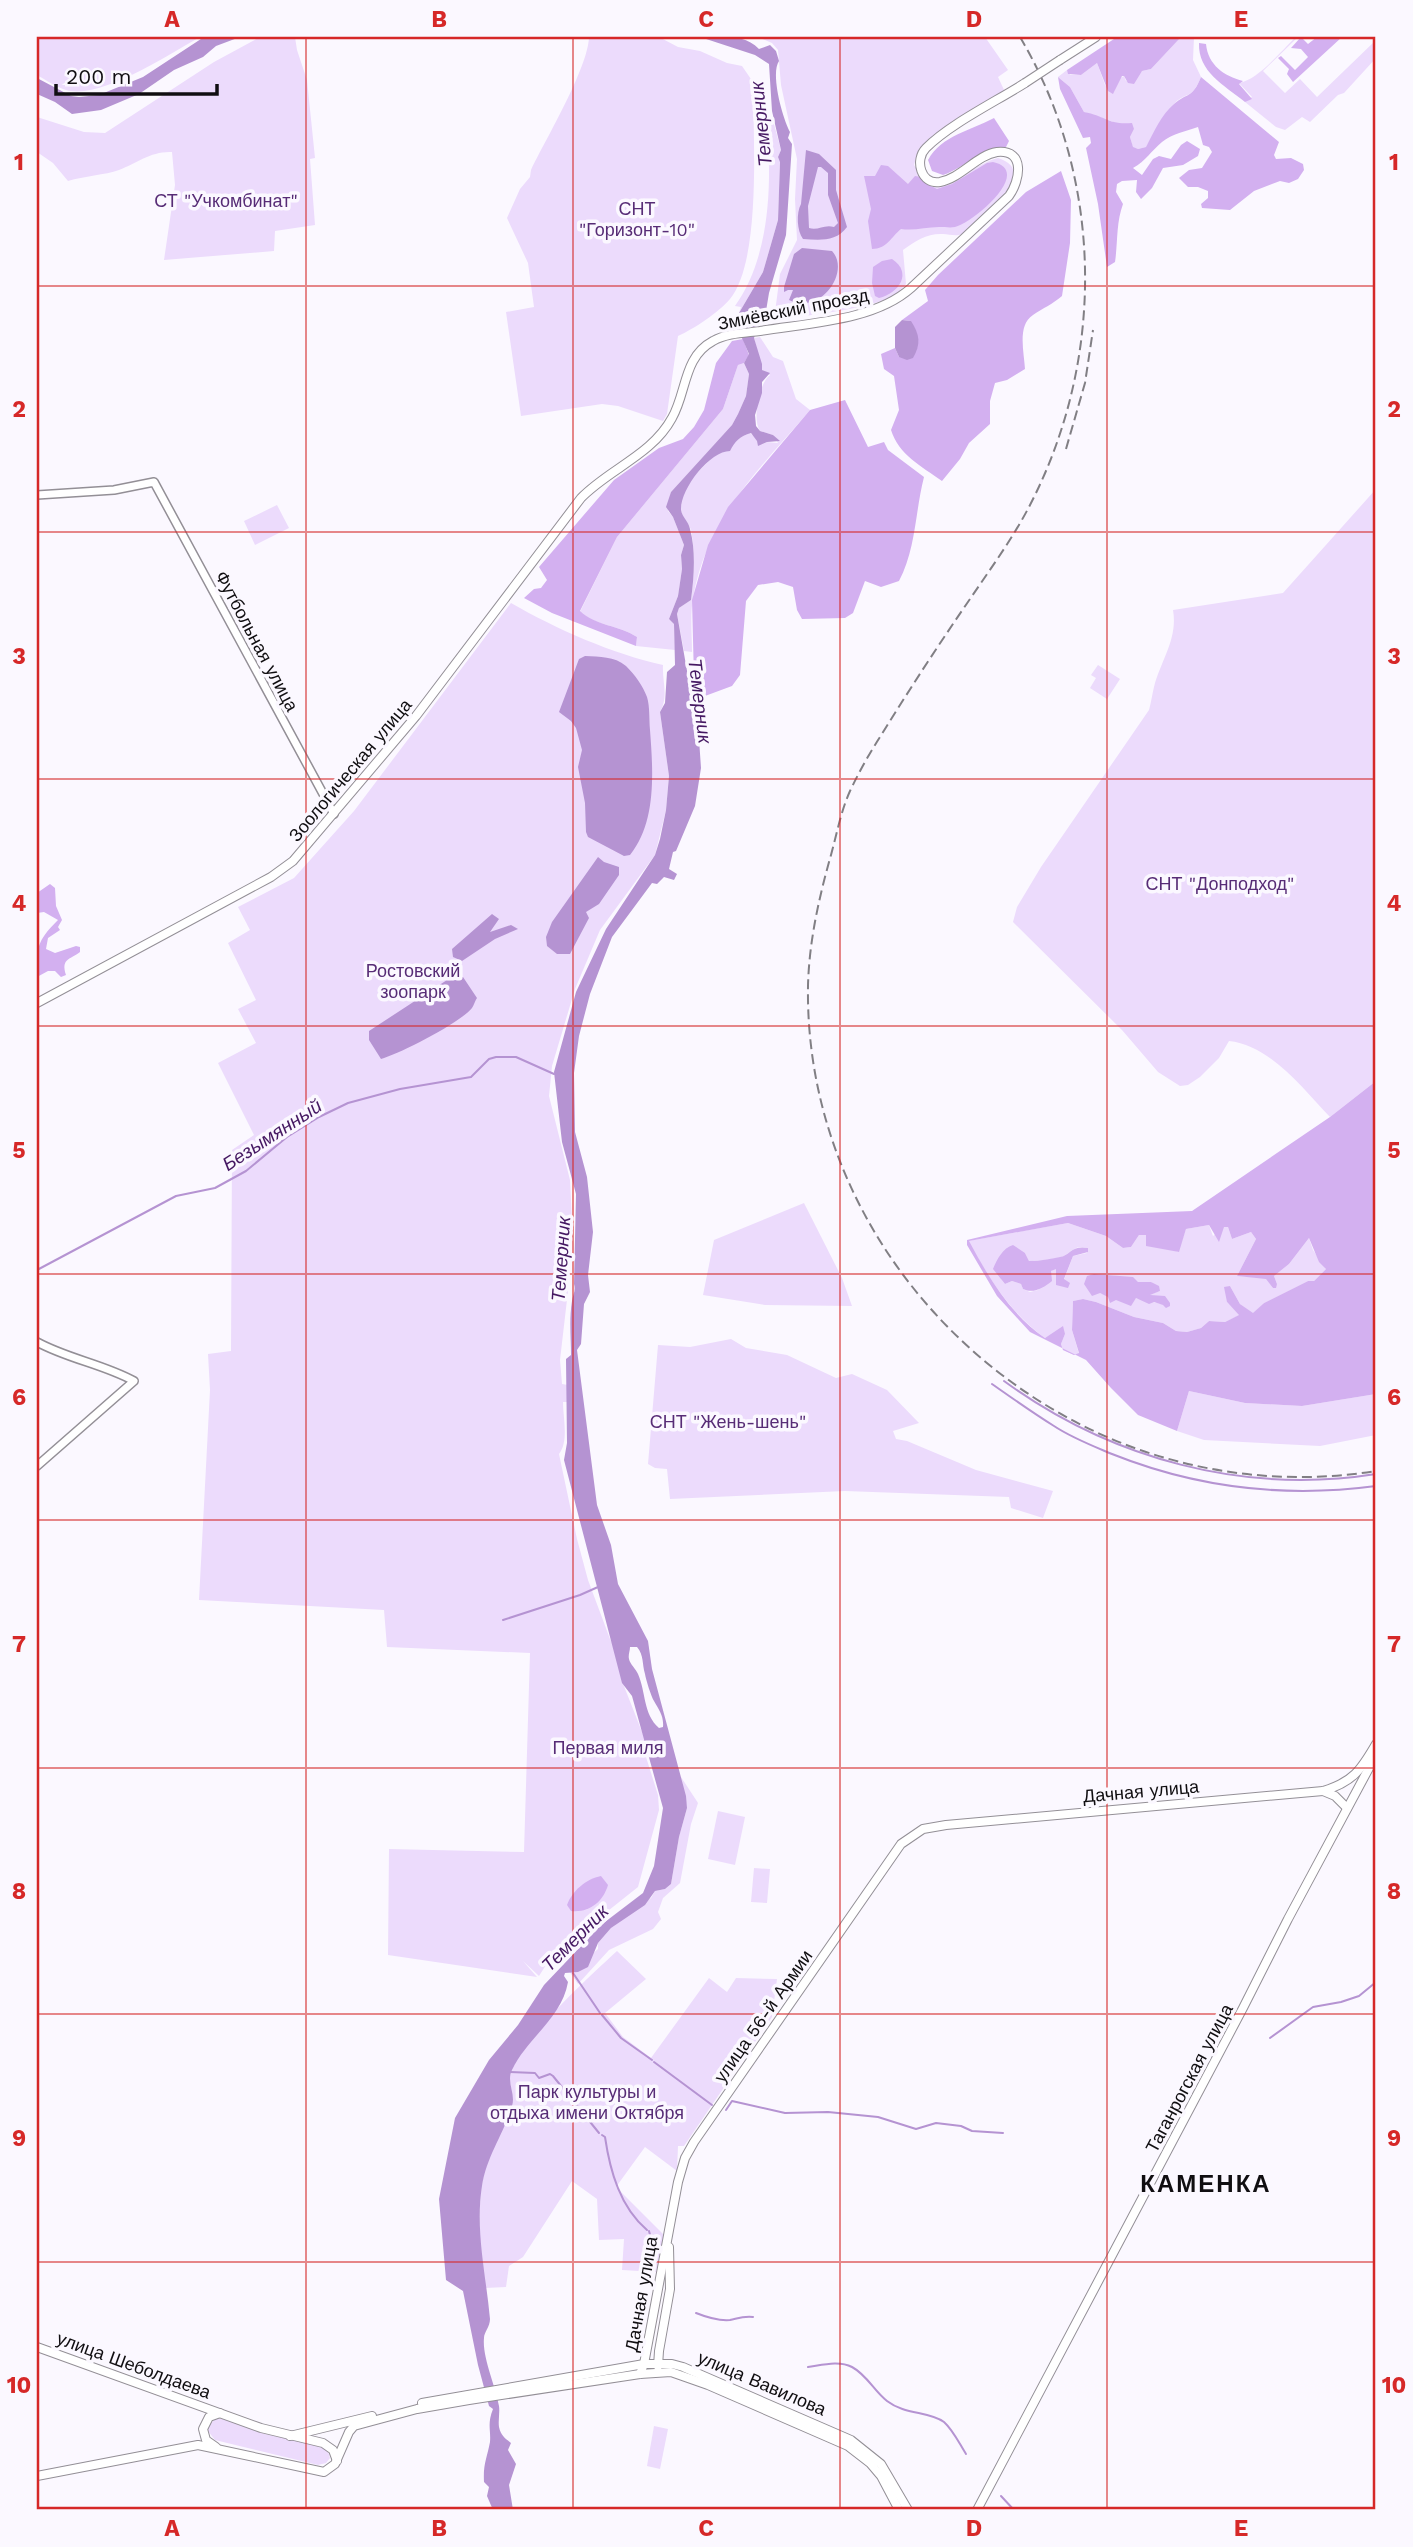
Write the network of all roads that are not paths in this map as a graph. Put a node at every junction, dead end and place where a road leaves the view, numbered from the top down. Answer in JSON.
{"nodes":[{"id":1,"x":1096,"y":37,"type":"edge"},
{"id":2,"x":613,"y":471,"type":"joint"},
{"id":3,"x":37,"y":495,"type":"edge"},
{"id":4,"x":334,"y":814,"type":"junction"},
{"id":5,"x":37,"y":1003,"type":"edge"},
{"id":6,"x":37,"y":1342,"type":"edge"},
{"id":7,"x":37,"y":1466,"type":"edge"},
{"id":8,"x":1376,"y":1744,"type":"edge"},
{"id":9,"x":1376,"y":1755,"type":"edge"},
{"id":10,"x":1323,"y":1791,"type":"junction"},
{"id":11,"x":1347,"y":1808,"type":"junction"},
{"id":12,"x":913,"y":1835,"type":"joint"},
{"id":13,"x":668,"y":2230,"type":"junction"},
{"id":14,"x":655,"y":2302,"type":"junction"},
{"id":15,"x":662,"y":2328,"type":"junction"},
{"id":16,"x":37,"y":2347,"type":"edge"},
{"id":17,"x":645,"y":2364,"type":"junction"},
{"id":18,"x":658,"y":2368,"type":"junction"},
{"id":19,"x":640,"y":2374,"type":"junction"},
{"id":20,"x":526,"y":2389,"type":"junction"},
{"id":21,"x":220,"y":2413,"type":"junction"},
{"id":22,"x":362,"y":2421,"type":"junction"},
{"id":23,"x":290,"y":2436,"type":"junction"},
{"id":24,"x":217,"y":2448,"type":"junction"},
{"id":25,"x":337,"y":2461,"type":"junction"},
{"id":26,"x":37,"y":2476,"type":"edge"},
{"id":27,"x":899,"y":2510,"type":"edge"},
{"id":28,"x":908,"y":2510,"type":"edge"},
{"id":29,"x":977,"y":2510,"type":"edge"}],
"edges":[{"from":1,"to":2,"type":"main road","name":"Змиёвский проезд","bridge":true},
{"from":2,"to":4,"type":"main road","name":"Зоологическая улица"},
{"from":3,"to":4,"type":"main road","name":"Футбольная улица"},
{"from":4,"to":5,"type":"main road","name":"Зоологическая улица"},
{"from":6,"to":7,"type":"main road"},
{"from":8,"to":10,"type":"main road","name":"Дачная улица"},
{"from":9,"to":11,"type":"main road","name":"Таганрогская улица"},
{"from":10,"to":11,"type":"main road"},
{"from":10,"to":12,"type":"main road","name":"Дачная улица"},
{"from":11,"to":29,"type":"main road","name":"Таганрогская улица"},
{"from":12,"to":13,"type":"main road","name":"улица 56-й Армии"},
{"from":13,"to":14,"type":"main road","name":"Дачная улица"},
{"from":13,"to":15,"type":"main road","name":"Дачная улица"},
{"from":14,"to":15,"type":"main road"},
{"from":14,"to":17,"type":"main road","name":"Дачная улица"},
{"from":15,"to":18,"type":"main road","name":"Дачная улица"},
{"from":16,"to":21,"type":"main road","name":"улица Шеболдаева"},
{"from":17,"to":18,"type":"main road","name":"улица Вавилова"},
{"from":17,"to":19,"type":"main road","name":"Дачная улица"},
{"from":17,"to":20,"type":"main road","name":"улица Вавилова"},
{"from":18,"to":19,"type":"main road","name":"улица Вавилова"},
{"from":18,"to":27,"type":"main road","name":"улица Вавилова"},
{"from":18,"to":28,"type":"main road","name":"улица Вавилова"},
{"from":19,"to":20,"type":"main road","name":"улица Вавилова"},
{"from":20,"to":22,"type":"main road"},
{"from":21,"to":23,"type":"main road","name":"улица Шеболдаева"},
{"from":21,"to":24,"type":"main road"},
{"from":22,"to":23,"type":"main road"},
{"from":22,"to":25,"type":"main road"},
{"from":23,"to":25,"type":"main road","name":"улица Шеболдаева"},
{"from":24,"to":25,"type":"main road"},
{"from":24,"to":26,"type":"main road"}]}
